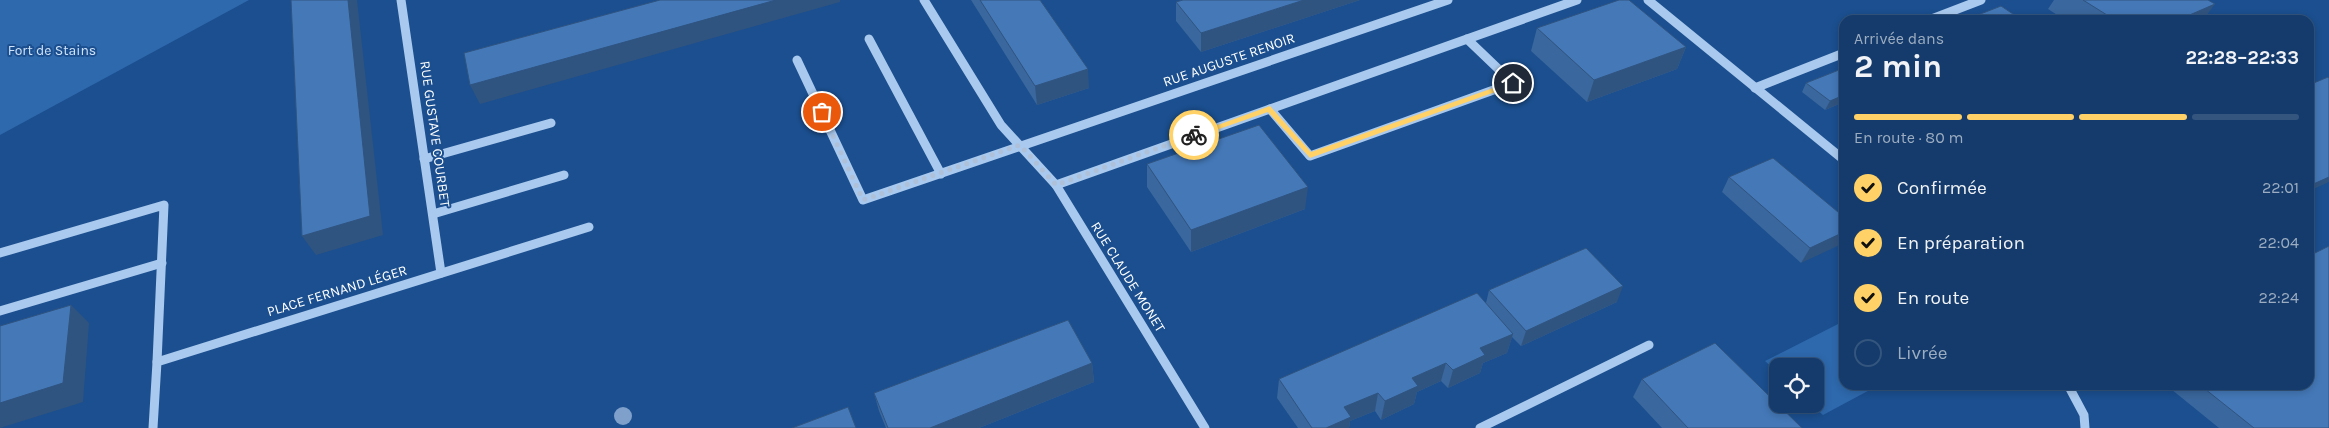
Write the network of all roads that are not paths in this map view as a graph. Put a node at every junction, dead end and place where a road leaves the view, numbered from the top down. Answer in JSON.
{"nodes":[{"id":1,"x":401,"y":0,"type":"edge"},
{"id":2,"x":924,"y":0,"type":"edge"},
{"id":3,"x":1448,"y":0,"type":"edge"},
{"id":4,"x":1577,"y":0,"type":"edge"},
{"id":5,"x":1648,"y":0,"type":"edge"},
{"id":6,"x":1981,"y":0,"type":"edge"},
{"id":7,"x":1942,"y":15,"type":"edge"},
{"id":8,"x":869,"y":39,"type":"dead end"},
{"id":9,"x":1467,"y":39,"type":"junction"},
{"id":10,"x":1839,"y":55,"type":"edge"},
{"id":11,"x":797,"y":60,"type":"dead end"},
{"id":12,"x":1755,"y":88,"type":"junction"},
{"id":13,"x":1270,"y":109,"type":"junction"},
{"id":14,"x":551,"y":123,"type":"dead end"},
{"id":15,"x":1020,"y":145,"type":"junction"},
{"id":16,"x":1839,"y":156,"type":"edge"},
{"id":17,"x":424,"y":159,"type":"junction"},
{"id":18,"x":564,"y":174,"type":"dead end"},
{"id":19,"x":941,"y":174,"type":"junction"},
{"id":20,"x":1056,"y":185,"type":"junction"},
{"id":21,"x":433,"y":214,"type":"junction"},
{"id":22,"x":589,"y":227,"type":"dead end"},
{"id":23,"x":0,"y":253,"type":"edge"},
{"id":24,"x":162,"y":263,"type":"junction"},
{"id":25,"x":441,"y":273,"type":"junction"},
{"id":26,"x":0,"y":311,"type":"edge"},
{"id":27,"x":1649,"y":345,"type":"dead end"},
{"id":28,"x":157,"y":362,"type":"junction"},
{"id":29,"x":2071,"y":390,"type":"edge"},
{"id":30,"x":153,"y":428,"type":"edge"},
{"id":31,"x":1205,"y":428,"type":"edge"},
{"id":32,"x":1480,"y":428,"type":"edge"},
{"id":33,"x":2085,"y":428,"type":"edge"}],
"edges":[{"from":1,"to":17,"type":"street","name":"RUE GUSTAVE COURBET"},
{"from":2,"to":15,"type":"street","name":"RUE CLAUDE MONET"},
{"from":3,"to":15,"type":"street","name":"RUE AUGUSTE RENOIR"},
{"from":4,"to":9,"type":"street"},
{"from":5,"to":12,"type":"street"},
{"from":6,"to":7,"type":"street"},
{"from":8,"to":19,"type":"street"},
{"from":9,"to":13,"type":"street"},
{"from":9,"to":13,"type":"street"},
{"from":10,"to":12,"type":"street"},
{"from":11,"to":19,"type":"street","name":"RUE AUGUSTE RENOIR"},
{"from":12,"to":16,"type":"street"},
{"from":13,"to":20,"type":"street"},
{"from":14,"to":17,"type":"street"},
{"from":15,"to":19,"type":"street","name":"RUE AUGUSTE RENOIR"},
{"from":15,"to":20,"type":"street","name":"RUE CLAUDE MONET"},
{"from":17,"to":21,"type":"street","name":"RUE GUSTAVE COURBET"},
{"from":18,"to":21,"type":"street"},
{"from":20,"to":31,"type":"street","name":"RUE CLAUDE MONET"},
{"from":21,"to":25,"type":"street","name":"RUE GUSTAVE COURBET"},
{"from":22,"to":25,"type":"street","name":"PLACE FERNAND LÉGER"},
{"from":23,"to":24,"type":"street"},
{"from":24,"to":26,"type":"street"},
{"from":24,"to":28,"type":"street"},
{"from":25,"to":28,"type":"street","name":"PLACE FERNAND LÉGER"},
{"from":27,"to":32,"type":"street"},
{"from":28,"to":30,"type":"street"},
{"from":29,"to":33,"type":"street"}]}
